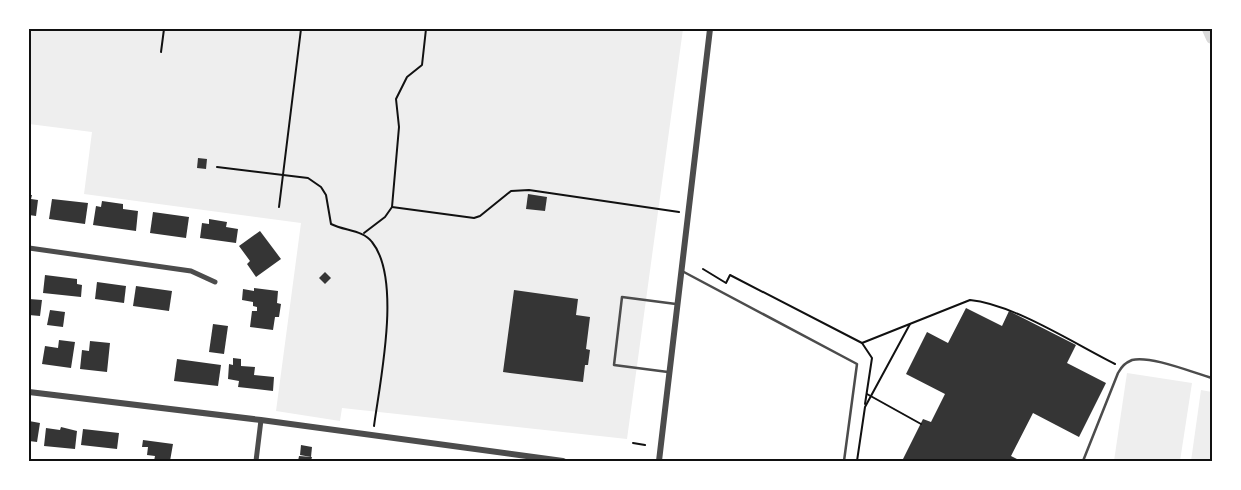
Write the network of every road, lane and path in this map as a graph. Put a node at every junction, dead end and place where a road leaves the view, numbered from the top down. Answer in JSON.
{"nodes":[{"id":1,"x":164,"y":29,"type":"edge"},
{"id":2,"x":302,"y":29,"type":"edge"},
{"id":3,"x":426,"y":29,"type":"edge"},
{"id":4,"x":710,"y":29,"type":"edge"},
{"id":5,"x":161,"y":52,"type":"dead end"},
{"id":6,"x":216,"y":167,"type":"dead end"},
{"id":7,"x":283,"y":176,"type":"junction"},
{"id":8,"x":279,"y":207,"type":"dead end"},
{"id":9,"x":392,"y":207,"type":"junction"},
{"id":10,"x":688,"y":214,"type":"junction"},
{"id":11,"x":363,"y":234,"type":"junction"},
{"id":12,"x":29,"y":248,"type":"edge"},
{"id":13,"x":702,"y":269,"type":"dead end"},
{"id":14,"x":682,"y":270,"type":"junction"},
{"id":15,"x":214,"y":282,"type":"dead end"},
{"id":16,"x":678,"y":304,"type":"junction"},
{"id":17,"x":910,"y":324,"type":"junction"},
{"id":18,"x":862,"y":343,"type":"junction"},
{"id":19,"x":1121,"y":368,"type":"junction"},
{"id":20,"x":670,"y":372,"type":"junction"},
{"id":21,"x":1212,"y":378,"type":"edge"},
{"id":22,"x":29,"y":392,"type":"edge"},
{"id":23,"x":866,"y":394,"type":"junction"},
{"id":24,"x":870,"y":396,"type":"junction"},
{"id":25,"x":864,"y":406,"type":"junction"},
{"id":26,"x":261,"y":420,"type":"junction"},
{"id":27,"x":921,"y":424,"type":"dead end"},
{"id":28,"x":373,"y":435,"type":"junction"},
{"id":29,"x":633,"y":443,"type":"dead end"},
{"id":30,"x":645,"y":445,"type":"dead end"},
{"id":31,"x":256,"y":461,"type":"edge"},
{"id":32,"x":563,"y":461,"type":"edge"},
{"id":33,"x":659,"y":461,"type":"edge"},
{"id":34,"x":844,"y":461,"type":"edge"},
{"id":35,"x":857,"y":461,"type":"edge"},
{"id":36,"x":1082,"y":461,"type":"edge"}],
"edges":[{"from":1,"to":5,"type":"path"},
{"from":2,"to":7,"type":"path"},
{"from":3,"to":9,"type":"path"},
{"from":4,"to":10,"type":"street"},
{"from":6,"to":7,"type":"path"},
{"from":7,"to":8,"type":"path"},
{"from":7,"to":11,"type":"path"},
{"from":9,"to":10,"type":"path"},
{"from":9,"to":11,"type":"path"},
{"from":10,"to":14,"type":"street"},
{"from":11,"to":28,"type":"path"},
{"from":12,"to":15,"type":"street"},
{"from":13,"to":18,"type":"path"},
{"from":14,"to":16,"type":"street"},
{"from":14,"to":34,"type":"lane"},
{"from":16,"to":20,"type":"street"},
{"from":16,"to":20,"type":"lane"},
{"from":17,"to":18,"type":"path"},
{"from":17,"to":19,"type":"path"},
{"from":17,"to":24,"type":"path"},
{"from":18,"to":23,"type":"path"},
{"from":19,"to":21,"type":"lane"},
{"from":19,"to":36,"type":"lane"},
{"from":20,"to":33,"type":"street"},
{"from":22,"to":26,"type":"street"},
{"from":23,"to":24,"type":"path"},
{"from":23,"to":25,"type":"path"},
{"from":24,"to":25,"type":"path"},
{"from":24,"to":27,"type":"path"},
{"from":25,"to":35,"type":"path"},
{"from":26,"to":28,"type":"street"},
{"from":26,"to":31,"type":"street"},
{"from":28,"to":32,"type":"street"},
{"from":29,"to":30,"type":"path"}]}
